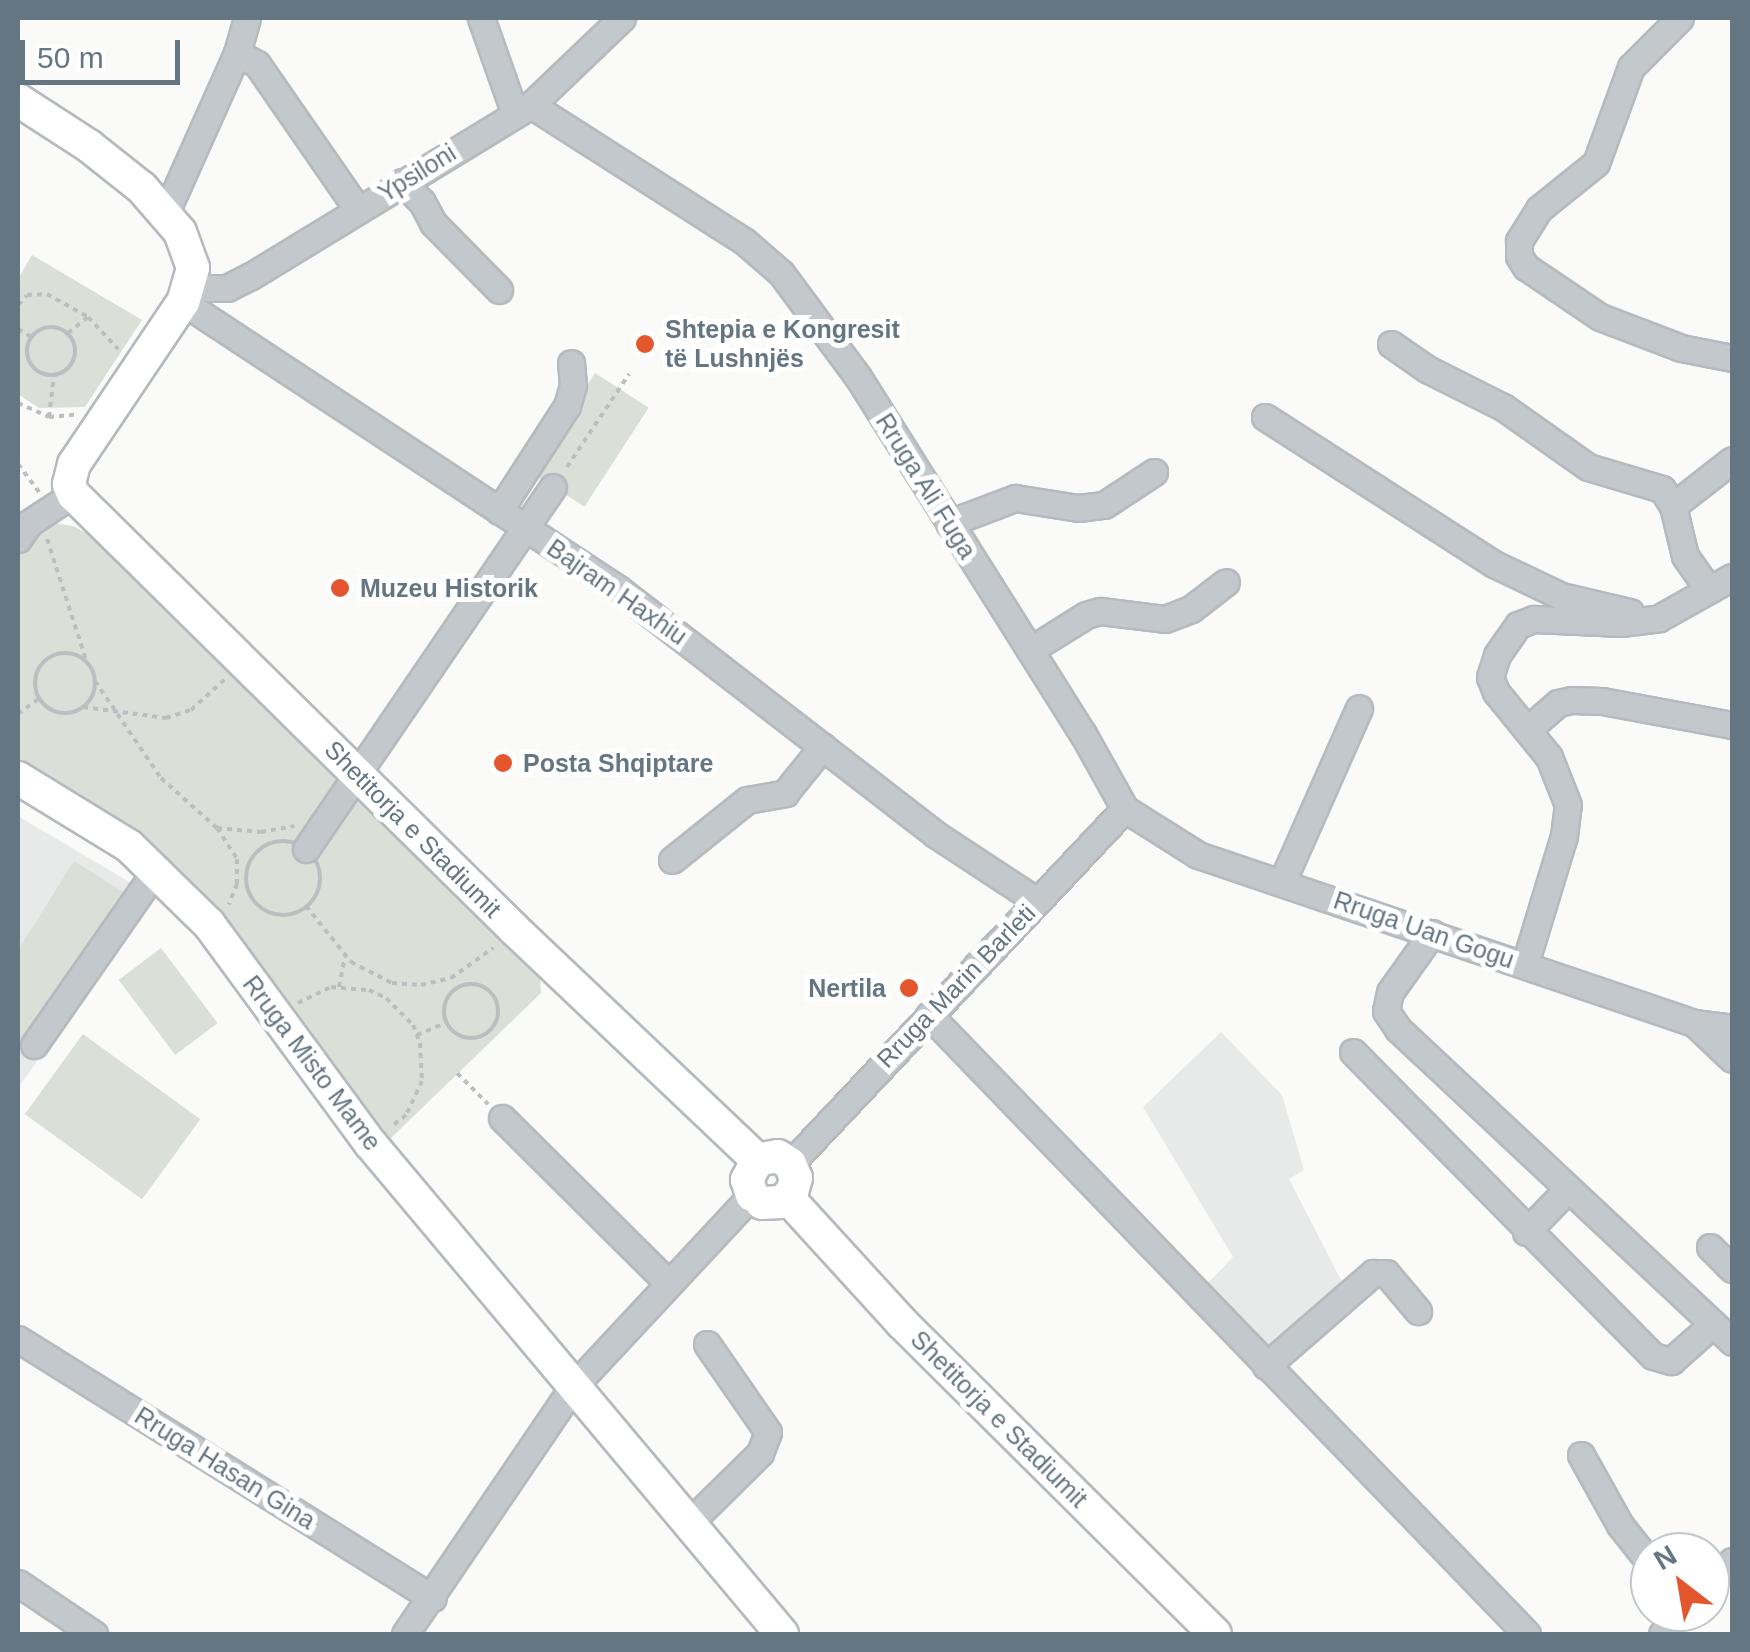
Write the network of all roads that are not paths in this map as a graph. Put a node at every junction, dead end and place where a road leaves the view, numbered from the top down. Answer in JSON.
{"nodes":[{"id":1,"x":247,"y":18,"type":"edge"},
{"id":2,"x":482,"y":18,"type":"edge"},
{"id":3,"x":622,"y":18,"type":"edge"},
{"id":4,"x":1680,"y":18,"type":"edge"},
{"id":5,"x":237,"y":54,"type":"junction"},
{"id":6,"x":18,"y":100,"type":"edge"},
{"id":7,"x":523,"y":108,"type":"junction"},
{"id":8,"x":402,"y":182,"type":"junction"},
{"id":9,"x":358,"y":210,"type":"junction"},
{"id":10,"x":166,"y":212,"type":"junction"},
{"id":11,"x":499,"y":290,"type":"dead end"},
{"id":12,"x":186,"y":295,"type":"junction"},
{"id":13,"x":1391,"y":344,"type":"dead end"},
{"id":14,"x":1732,"y":358,"type":"edge"},
{"id":15,"x":571,"y":363,"type":"dead end"},
{"id":16,"x":1264,"y":417,"type":"dead end"},
{"id":17,"x":1732,"y":460,"type":"edge"},
{"id":18,"x":1154,"y":472,"type":"dead end"},
{"id":19,"x":553,"y":488,"type":"road end"},
{"id":20,"x":1673,"y":506,"type":"junction"},
{"id":21,"x":498,"y":512,"type":"junction"},
{"id":22,"x":55,"y":513,"type":"junction"},
{"id":23,"x":950,"y":522,"type":"junction"},
{"id":24,"x":525,"y":529,"type":"junction"},
{"id":25,"x":18,"y":539,"type":"edge"},
{"id":26,"x":1732,"y":577,"type":"edge"},
{"id":27,"x":1226,"y":582,"type":"dead end"},
{"id":28,"x":1707,"y":588,"type":"junction"},
{"id":29,"x":1659,"y":618,"type":"junction"},
{"id":30,"x":1030,"y":650,"type":"junction"},
{"id":31,"x":1359,"y":708,"type":"dead end"},
{"id":32,"x":1732,"y":725,"type":"edge"},
{"id":33,"x":1527,"y":730,"type":"junction"},
{"id":34,"x":823,"y":746,"type":"junction"},
{"id":35,"x":358,"y":776,"type":"junction"},
{"id":36,"x":18,"y":778,"type":"edge"},
{"id":37,"x":1125,"y":809,"type":"junction"},
{"id":38,"x":293,"y":845,"type":"road end"},
{"id":39,"x":672,"y":860,"type":"dead end"},
{"id":40,"x":157,"y":870,"type":"junction"},
{"id":41,"x":1282,"y":882,"type":"junction"},
{"id":42,"x":1038,"y":901,"type":"junction"},
{"id":43,"x":1432,"y":933,"type":"junction"},
{"id":44,"x":1525,"y":964,"type":"junction"},
{"id":45,"x":929,"y":1015,"type":"junction"},
{"id":46,"x":1694,"y":1023,"type":"junction"},
{"id":47,"x":1732,"y":1027,"type":"edge"},
{"id":48,"x":34,"y":1046,"type":"dead end"},
{"id":49,"x":1353,"y":1052,"type":"dead end"},
{"id":50,"x":1732,"y":1059,"type":"edge"},
{"id":51,"x":502,"y":1118,"type":"road end"},
{"id":52,"x":773,"y":1162,"type":"junction"},
{"id":53,"x":1568,"y":1189,"type":"junction"},
{"id":54,"x":767,"y":1199,"type":"junction"},
{"id":55,"x":1526,"y":1232,"type":"junction"},
{"id":56,"x":1710,"y":1247,"type":"dead end"},
{"id":57,"x":1732,"y":1269,"type":"edge"},
{"id":58,"x":668,"y":1283,"type":"junction"},
{"id":59,"x":1418,"y":1311,"type":"dead end"},
{"id":60,"x":1713,"y":1324,"type":"junction"},
{"id":61,"x":18,"y":1339,"type":"edge"},
{"id":62,"x":1732,"y":1342,"type":"edge"},
{"id":63,"x":706,"y":1344,"type":"dead end"},
{"id":64,"x":1266,"y":1366,"type":"junction"},
{"id":65,"x":570,"y":1399,"type":"junction"},
{"id":66,"x":1582,"y":1455,"type":"dead end"},
{"id":67,"x":688,"y":1524,"type":"junction"},
{"id":68,"x":1630,"y":1538,"type":"edge"},
{"id":69,"x":18,"y":1582,"type":"edge"},
{"id":70,"x":432,"y":1598,"type":"junction"},
{"id":71,"x":94,"y":1634,"type":"edge"},
{"id":72,"x":405,"y":1634,"type":"edge"},
{"id":73,"x":782,"y":1634,"type":"edge"},
{"id":74,"x":1216,"y":1634,"type":"edge"},
{"id":75,"x":1527,"y":1634,"type":"edge"}],
"edges":[{"from":1,"to":5,"type":"street"},
{"from":2,"to":7,"type":"street"},
{"from":3,"to":7,"type":"street","name":"Ypsiloni"},
{"from":4,"to":14,"type":"street"},
{"from":5,"to":9,"type":"street"},
{"from":5,"to":10,"type":"street"},
{"from":6,"to":10,"type":"main road"},
{"from":7,"to":8,"type":"street","name":"Ypsiloni"},
{"from":7,"to":23,"type":"street","name":"Rruga Ali Fuga"},
{"from":8,"to":9,"type":"street","name":"Ypsiloni"},
{"from":8,"to":11,"type":"street"},
{"from":9,"to":12,"type":"street","name":"Ypsiloni"},
{"from":10,"to":12,"type":"main road"},
{"from":12,"to":21,"type":"street","name":"Bajram Haxhiu"},
{"from":12,"to":22,"type":"main road"},
{"from":13,"to":20,"type":"street"},
{"from":15,"to":21,"type":"street"},
{"from":16,"to":29,"type":"street"},
{"from":17,"to":20,"type":"street"},
{"from":18,"to":23,"type":"street"},
{"from":19,"to":24,"type":"street"},
{"from":20,"to":28,"type":"street"},
{"from":21,"to":24,"type":"street","name":"Bajram Haxhiu"},
{"from":22,"to":25,"type":"street"},
{"from":22,"to":35,"type":"main road","name":"Shetitorja e Stadiumit"},
{"from":23,"to":30,"type":"street","name":"Rruga Ali Fuga"},
{"from":24,"to":34,"type":"street","name":"Bajram Haxhiu"},
{"from":24,"to":35,"type":"street"},
{"from":26,"to":28,"type":"street"},
{"from":27,"to":30,"type":"street"},
{"from":28,"to":29,"type":"street"},
{"from":29,"to":33,"type":"street"},
{"from":30,"to":37,"type":"street","name":"Rruga Ali Fuga"},
{"from":31,"to":41,"type":"street"},
{"from":32,"to":33,"type":"street"},
{"from":33,"to":44,"type":"street"},
{"from":34,"to":39,"type":"street"},
{"from":34,"to":42,"type":"street","name":"Bajram Haxhiu"},
{"from":35,"to":38,"type":"street"},
{"from":35,"to":52,"type":"main road","name":"Shetitorja e Stadiumit"},
{"from":36,"to":40,"type":"main road","name":"Rruga Misto Mame"},
{"from":37,"to":41,"type":"street","name":"Rruga Uan Gogu"},
{"from":37,"to":42,"type":"street","name":"Rruga Marin Barleti"},
{"from":40,"to":48,"type":"street"},
{"from":40,"to":65,"type":"main road","name":"Rruga Misto Mame"},
{"from":41,"to":43,"type":"street","name":"Rruga Uan Gogu"},
{"from":42,"to":45,"type":"street","name":"Rruga Marin Barleti"},
{"from":43,"to":44,"type":"street","name":"Rruga Uan Gogu"},
{"from":43,"to":53,"type":"street"},
{"from":44,"to":46,"type":"street","name":"Rruga Uan Gogu"},
{"from":45,"to":52,"type":"street","name":"Rruga Marin Barleti"},
{"from":45,"to":64,"type":"street"},
{"from":46,"to":47,"type":"street","name":"Rruga Uan Gogu"},
{"from":46,"to":50,"type":"street"},
{"from":49,"to":55,"type":"street"},
{"from":51,"to":58,"type":"street"},
{"from":52,"to":54,"type":"main road"},
{"from":52,"to":54,"type":"main road"},
{"from":53,"to":55,"type":"street"},
{"from":53,"to":60,"type":"street"},
{"from":54,"to":58,"type":"street"},
{"from":54,"to":65,"type":"street"},
{"from":54,"to":74,"type":"main road","name":"Shetitorja e Stadiumit"},
{"from":55,"to":60,"type":"street"},
{"from":56,"to":57,"type":"street"},
{"from":58,"to":65,"type":"street"},
{"from":59,"to":64,"type":"street"},
{"from":60,"to":62,"type":"street"},
{"from":61,"to":70,"type":"street","name":"Rruga Hasan Gina"},
{"from":63,"to":67,"type":"street"},
{"from":64,"to":75,"type":"street"},
{"from":65,"to":67,"type":"main road","name":"Rruga Misto Mame"},
{"from":65,"to":70,"type":"street"},
{"from":66,"to":68,"type":"street"},
{"from":67,"to":73,"type":"main road","name":"Rruga Misto Mame"},
{"from":69,"to":71,"type":"street"},
{"from":70,"to":72,"type":"street"}]}
